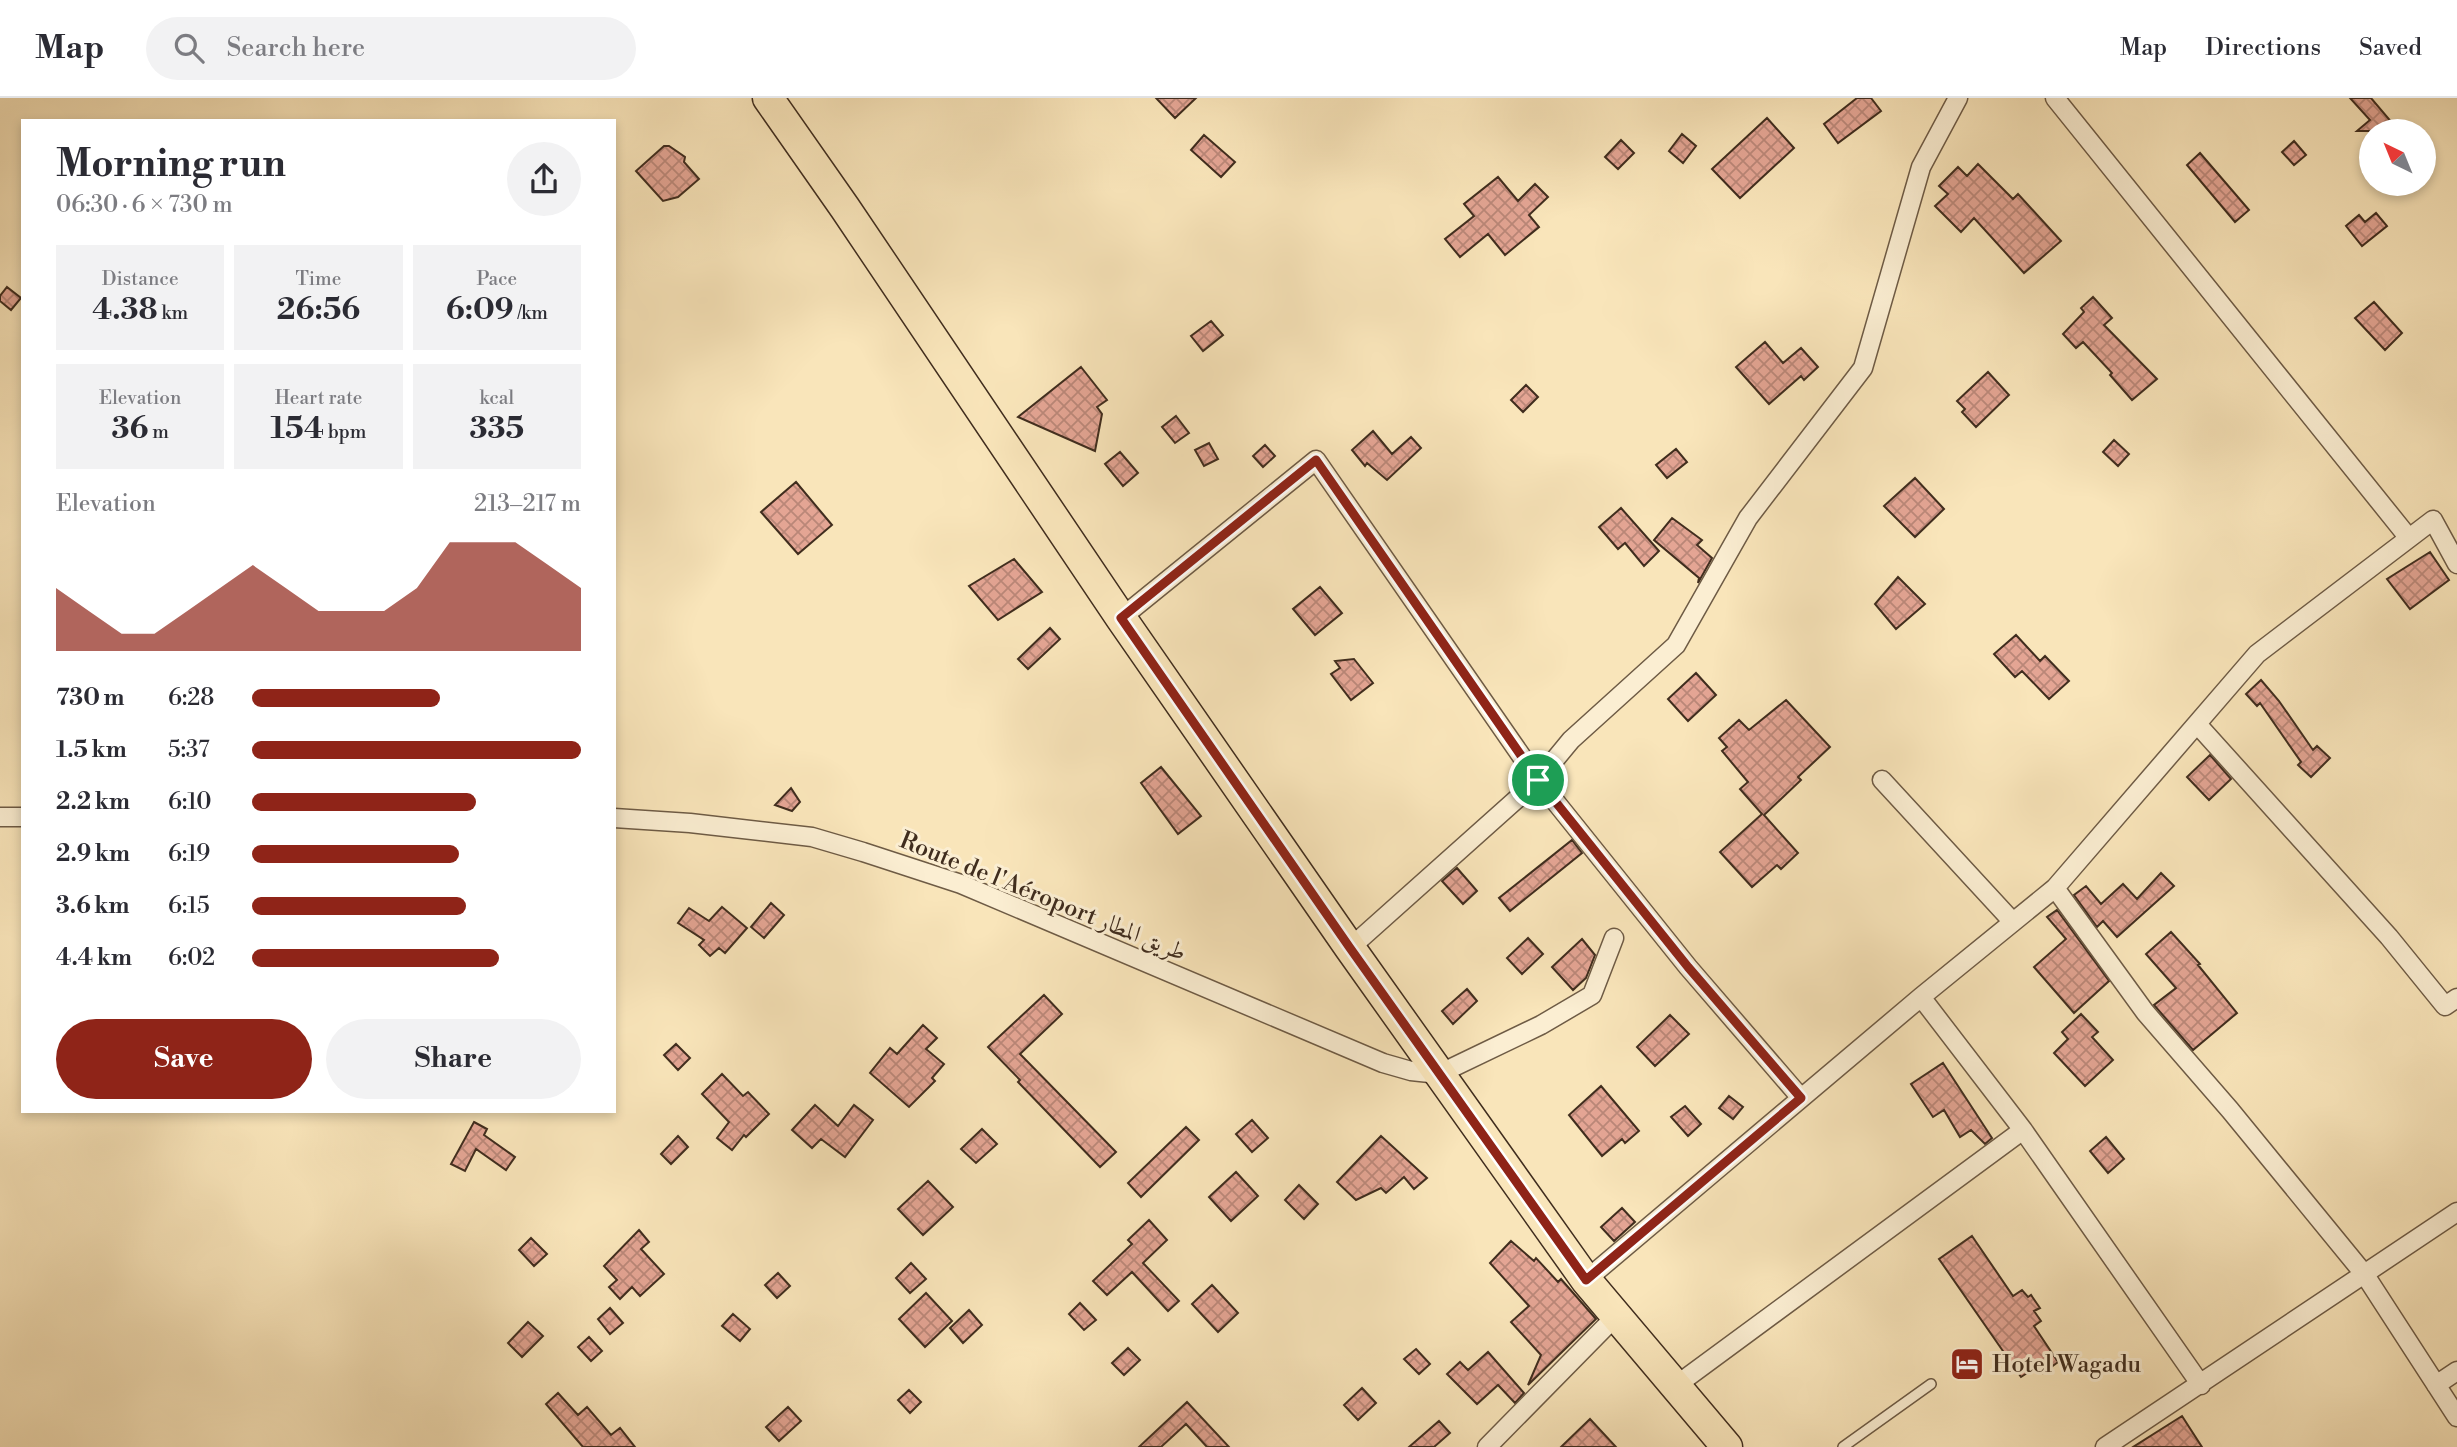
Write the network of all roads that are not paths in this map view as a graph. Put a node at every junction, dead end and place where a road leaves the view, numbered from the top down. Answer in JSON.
{"nodes":[{"id":1,"x":768,"y":98,"type":"edge"},
{"id":2,"x":1958,"y":98,"type":"edge"},
{"id":3,"x":2055,"y":98,"type":"edge"},
{"id":4,"x":2408,"y":537,"type":"junction"},
{"id":5,"x":2457,"y":564,"type":"edge"},
{"id":6,"x":1121,"y":618,"type":"junction"},
{"id":7,"x":2197,"y":724,"type":"junction"},
{"id":8,"x":1538,"y":780,"type":"junction"},
{"id":9,"x":1882,"y":780,"type":"dead end"},
{"id":10,"x":0,"y":817,"type":"edge"},
{"id":11,"x":21,"y":817,"type":"edge"},
{"id":12,"x":616,"y":818,"type":"edge"},
{"id":13,"x":2056,"y":888,"type":"junction"},
{"id":14,"x":2012,"y":921,"type":"junction"},
{"id":15,"x":1614,"y":938,"type":"dead end"},
{"id":16,"x":1350,"y":948,"type":"junction"},
{"id":17,"x":1921,"y":997,"type":"junction"},
{"id":18,"x":2457,"y":998,"type":"edge"},
{"id":19,"x":1439,"y":1074,"type":"junction"},
{"id":20,"x":1801,"y":1098,"type":"junction"},
{"id":21,"x":2023,"y":1130,"type":"junction"},
{"id":22,"x":2457,"y":1212,"type":"edge"},
{"id":23,"x":2365,"y":1275,"type":"junction"},
{"id":24,"x":1586,"y":1280,"type":"junction"},
{"id":25,"x":1616,"y":1316,"type":"junction"},
{"id":26,"x":2457,"y":1371,"type":"edge"},
{"id":27,"x":1931,"y":1384,"type":"dead end"},
{"id":28,"x":2201,"y":1385,"type":"junction"},
{"id":29,"x":2437,"y":1385,"type":"junction"},
{"id":30,"x":1674,"y":1387,"type":"junction"},
{"id":31,"x":2457,"y":1417,"type":"edge"},
{"id":32,"x":1486,"y":1447,"type":"edge"},
{"id":33,"x":1727,"y":1447,"type":"edge"},
{"id":34,"x":1843,"y":1447,"type":"edge"},
{"id":35,"x":2105,"y":1447,"type":"edge"}],
"edges":[{"from":1,"to":6,"type":"main road"},
{"from":2,"to":8,"type":"street"},
{"from":3,"to":4,"type":"street"},
{"from":4,"to":5,"type":"street"},
{"from":4,"to":7,"type":"street"},
{"from":6,"to":8,"type":"street"},
{"from":6,"to":16,"type":"main road"},
{"from":7,"to":13,"type":"street"},
{"from":7,"to":18,"type":"street"},
{"from":8,"to":16,"type":"street"},
{"from":8,"to":20,"type":"street"},
{"from":9,"to":14,"type":"street"},
{"from":10,"to":11,"type":"street"},
{"from":12,"to":19,"type":"street","name":"Route de l'Aéroport طريق المطار"},
{"from":13,"to":14,"type":"street"},
{"from":13,"to":23,"type":"street"},
{"from":14,"to":17,"type":"street"},
{"from":15,"to":19,"type":"street"},
{"from":16,"to":19,"type":"main road"},
{"from":17,"to":20,"type":"street"},
{"from":17,"to":21,"type":"street"},
{"from":19,"to":24,"type":"main road"},
{"from":20,"to":24,"type":"street"},
{"from":21,"to":28,"type":"street"},
{"from":21,"to":30,"type":"street"},
{"from":22,"to":23,"type":"street"},
{"from":23,"to":28,"type":"street"},
{"from":23,"to":29,"type":"street"},
{"from":24,"to":25,"type":"main road"},
{"from":25,"to":30,"type":"main road"},
{"from":25,"to":32,"type":"street"},
{"from":26,"to":29,"type":"street"},
{"from":27,"to":34,"type":"lane"},
{"from":28,"to":35,"type":"street"},
{"from":29,"to":31,"type":"street"},
{"from":30,"to":33,"type":"main road"}]}
